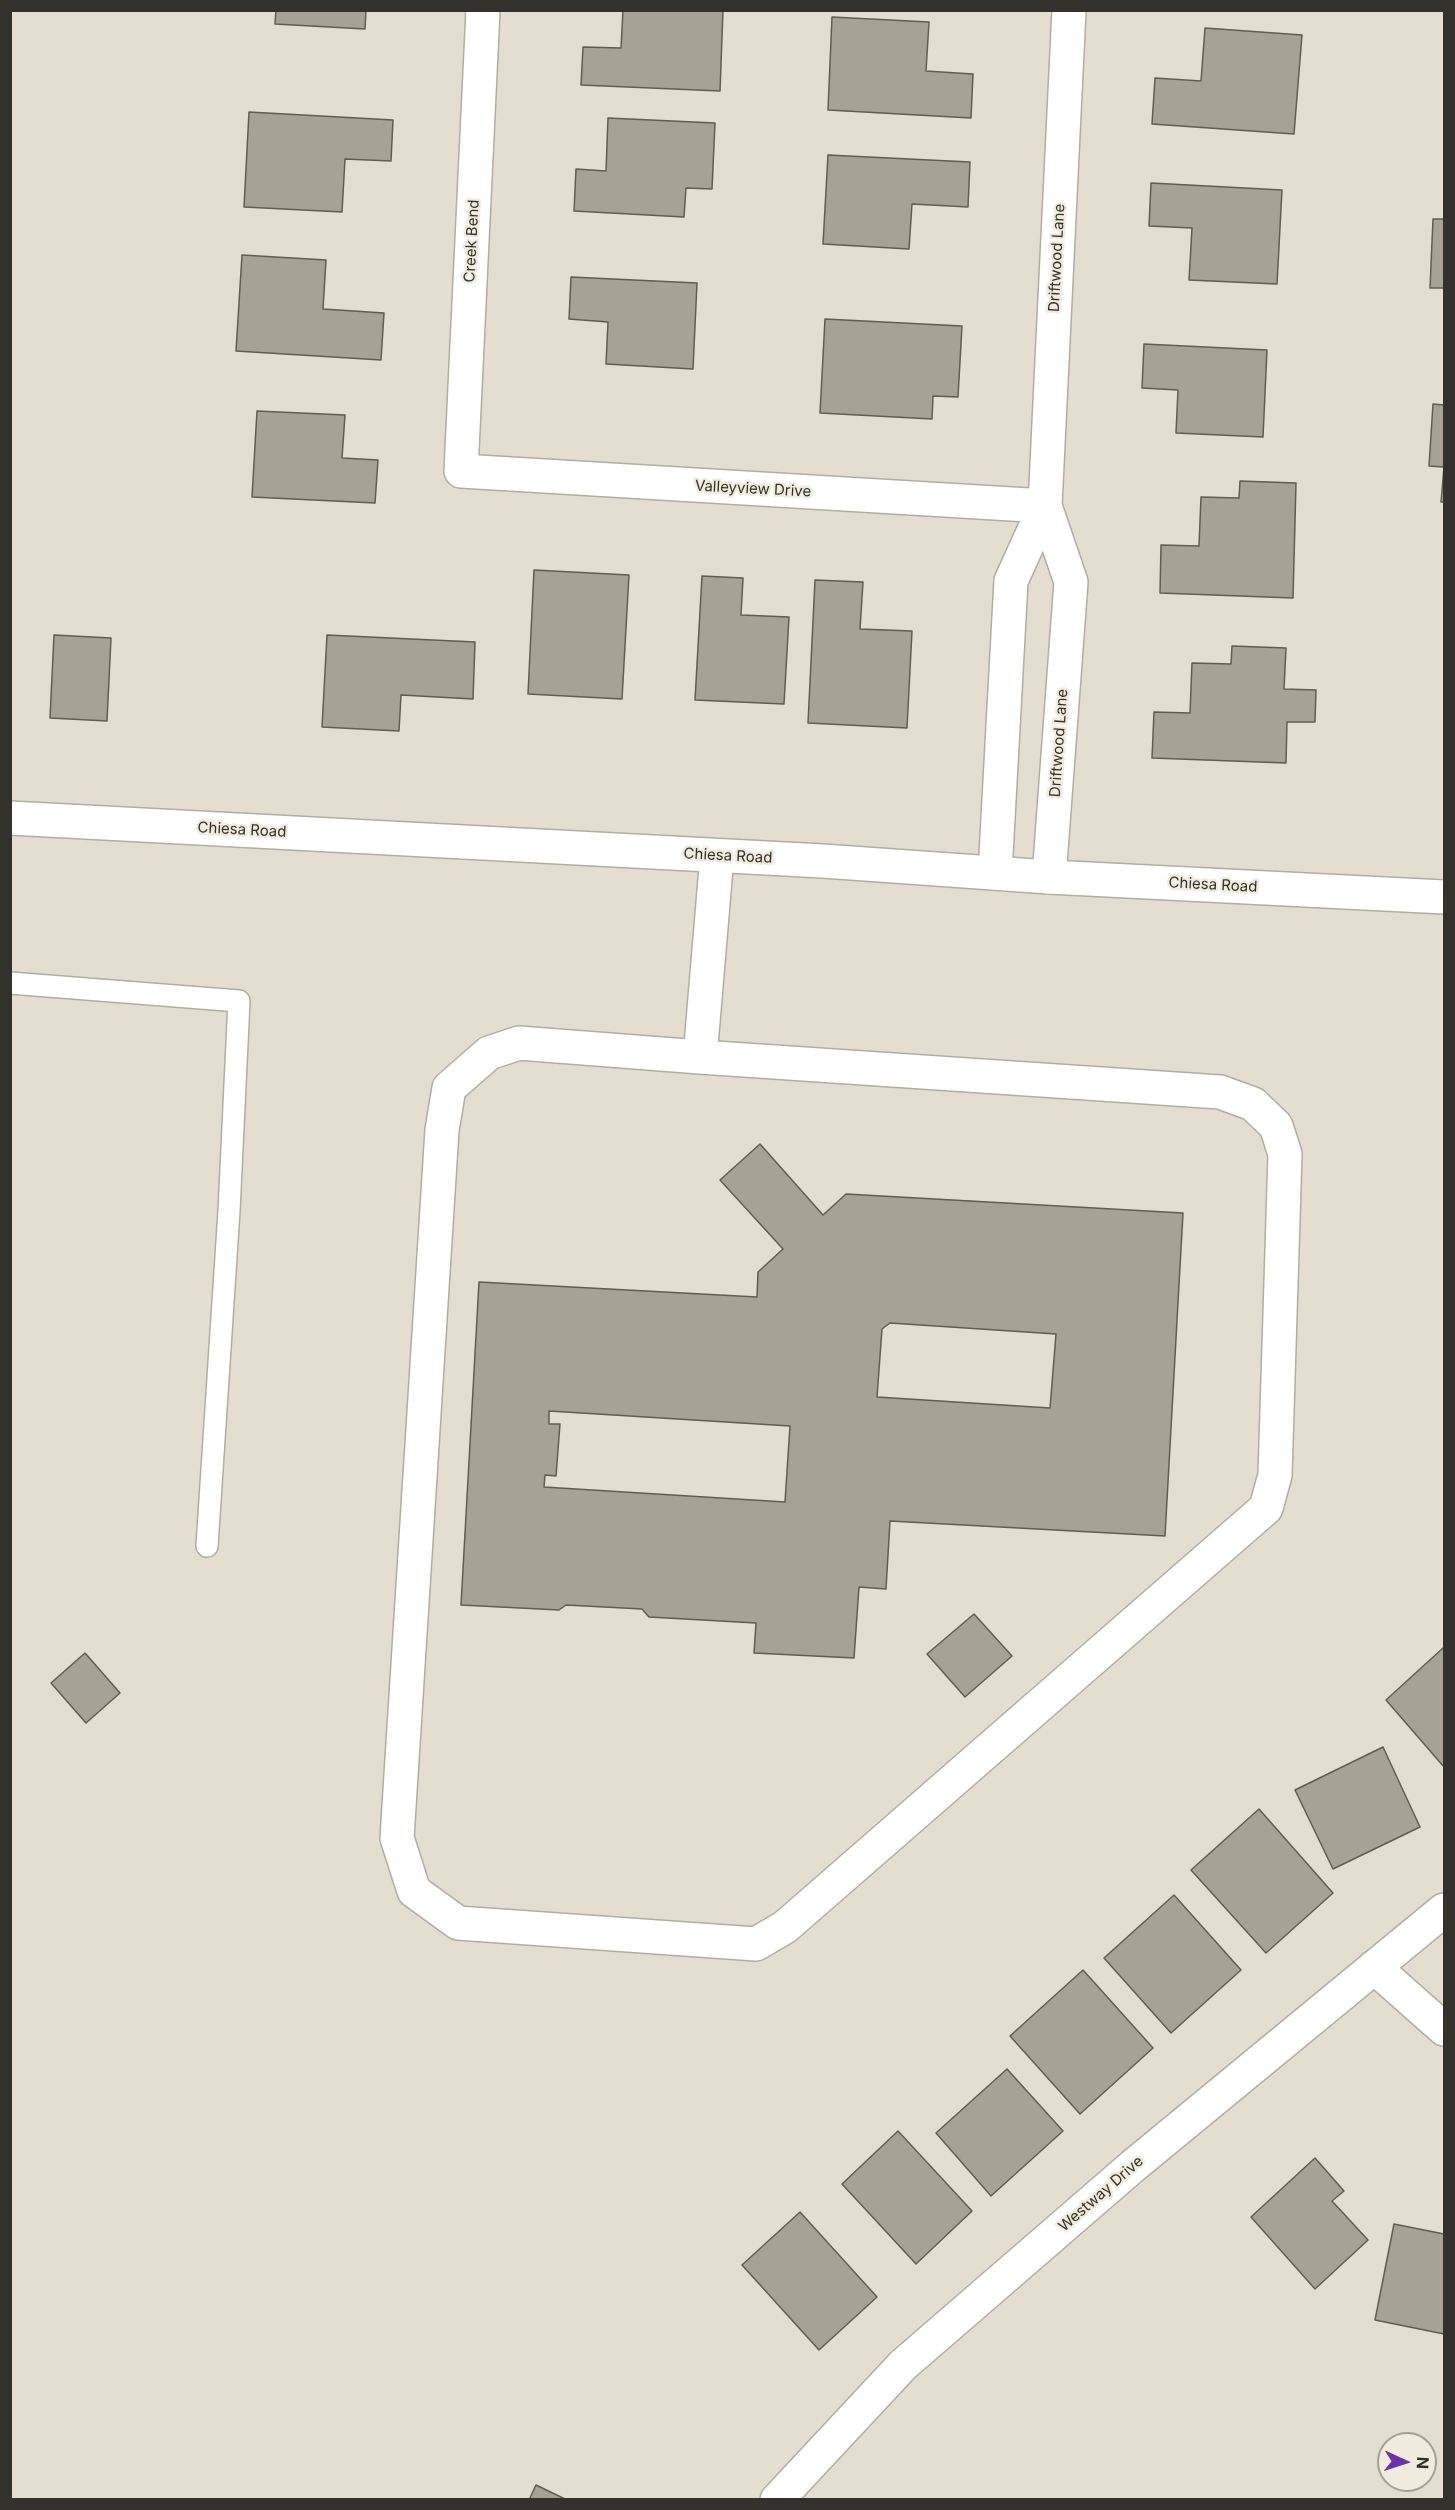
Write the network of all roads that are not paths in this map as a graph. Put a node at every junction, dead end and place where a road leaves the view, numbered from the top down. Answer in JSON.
{"nodes":[{"id":1,"x":483,"y":10,"type":"edge"},
{"id":2,"x":1069,"y":10,"type":"edge"},
{"id":3,"x":461,"y":471,"type":"joint"},
{"id":4,"x":1045,"y":506,"type":"junction"},
{"id":5,"x":10,"y":818,"type":"edge"},
{"id":6,"x":717,"y":856,"type":"junction"},
{"id":7,"x":995,"y":873,"type":"junction"},
{"id":8,"x":1049,"y":877,"type":"junction"},
{"id":9,"x":1444,"y":897,"type":"edge"},
{"id":10,"x":10,"y":983,"type":"edge"},
{"id":11,"x":700,"y":1057,"type":"junction"},
{"id":12,"x":207,"y":1546,"type":"dead end"},
{"id":13,"x":1444,"y":1910,"type":"edge"},
{"id":14,"x":1374,"y":1967,"type":"junction"},
{"id":15,"x":1444,"y":2029,"type":"edge"},
{"id":16,"x":777,"y":2499,"type":"edge"}],
"edges":[{"from":1,"to":3,"type":"street","name":"Creek Bend"},
{"from":2,"to":4,"type":"street","name":"Driftwood Lane"},
{"from":3,"to":4,"type":"street","name":"Valleyview Drive"},
{"from":4,"to":7,"type":"street","name":"Driftwood Lane"},
{"from":4,"to":8,"type":"street","name":"Driftwood Lane"},
{"from":5,"to":6,"type":"street","name":"Chiesa Road"},
{"from":6,"to":7,"type":"street","name":"Chiesa Road"},
{"from":6,"to":11,"type":"street"},
{"from":7,"to":8,"type":"street","name":"Chiesa Road"},
{"from":8,"to":9,"type":"street","name":"Chiesa Road"},
{"from":10,"to":12,"type":"lane"},
{"from":11,"to":11,"type":"street"},
{"from":13,"to":14,"type":"street","name":"Westway Drive"},
{"from":14,"to":15,"type":"street"},
{"from":14,"to":16,"type":"street","name":"Westway Drive"}]}
